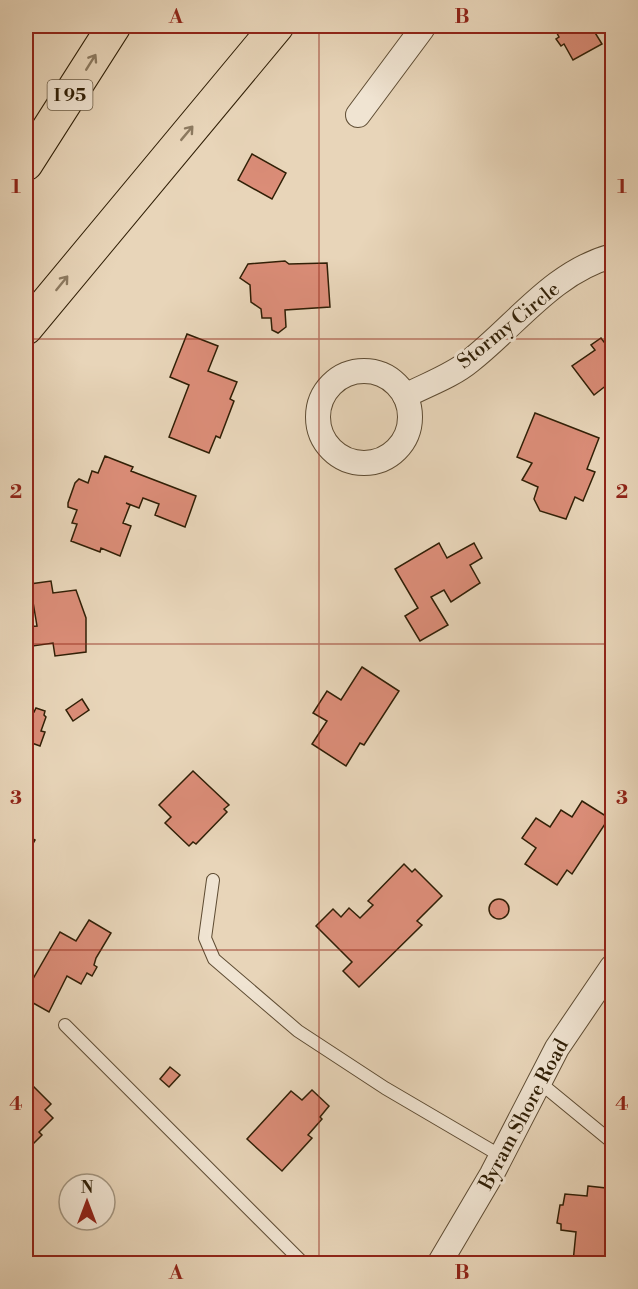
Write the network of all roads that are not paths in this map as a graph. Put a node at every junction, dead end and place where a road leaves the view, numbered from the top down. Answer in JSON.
{"nodes":[{"id":1,"x":114,"y":26,"type":"edge"},
{"id":2,"x":277,"y":26,"type":"edge"},
{"id":3,"x":421,"y":26,"type":"edge"},
{"id":4,"x":358,"y":116,"type":"dead end"},
{"id":5,"x":26,"y":164,"type":"edge"},
{"id":6,"x":612,"y":256,"type":"edge"},
{"id":7,"x":26,"y":328,"type":"edge"},
{"id":8,"x":405,"y":396,"type":"dead end"},
{"id":9,"x":213,"y":880,"type":"dead end"},
{"id":10,"x":612,"y":967,"type":"edge"},
{"id":11,"x":65,"y":1026,"type":"dead end"},
{"id":12,"x":539,"y":1082,"type":"junction"},
{"id":13,"x":612,"y":1142,"type":"edge"},
{"id":14,"x":501,"y":1156,"type":"junction"},
{"id":15,"x":304,"y":1263,"type":"edge"},
{"id":16,"x":439,"y":1263,"type":"edge"}],
"edges":[{"from":5,"to":1,"type":"highway","number":"I 95","one_way":true},
{"from":7,"to":2,"type":"highway","one_way":true},
{"from":3,"to":4,"type":"street"},
{"from":6,"to":8,"type":"street","name":"Stormy Circle"},
{"from":9,"to":14,"type":"lane"},
{"from":10,"to":12,"type":"street","name":"Byram Shore Road"},
{"from":11,"to":15,"type":"lane"},
{"from":12,"to":13,"type":"lane"},
{"from":12,"to":14,"type":"street","name":"Byram Shore Road"},
{"from":14,"to":16,"type":"street","name":"Byram Shore Road"}]}
